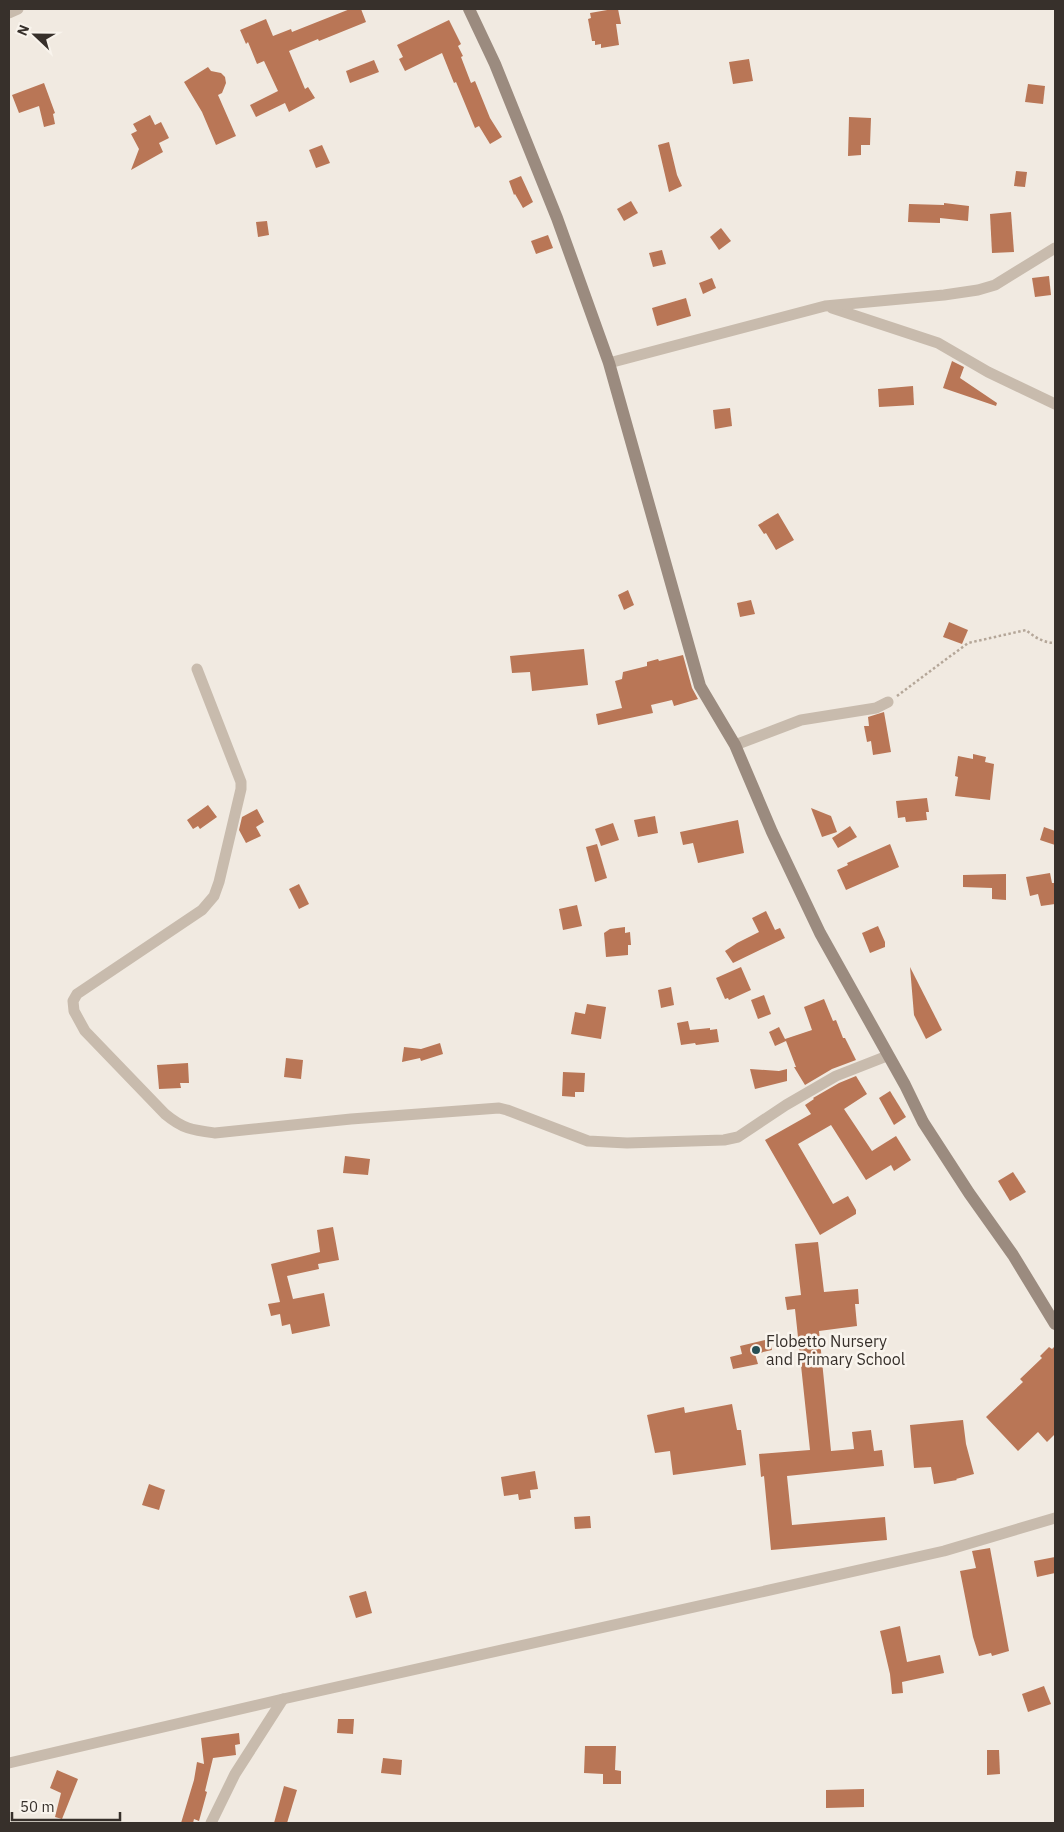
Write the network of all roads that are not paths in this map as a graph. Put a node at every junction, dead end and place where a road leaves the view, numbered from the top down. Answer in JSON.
{"nodes":[{"id":1,"x":18,"y":9,"type":"edge"},
{"id":2,"x":469,"y":9,"type":"edge"},
{"id":3,"x":9,"y":13,"type":"edge"},
{"id":4,"x":1055,"y":248,"type":"edge"},
{"id":5,"x":825,"y":306,"type":"junction"},
{"id":6,"x":609,"y":363,"type":"junction"},
{"id":7,"x":1055,"y":404,"type":"edge"},
{"id":8,"x":197,"y":669,"type":"dead end"},
{"id":9,"x":888,"y":702,"type":"road end"},
{"id":10,"x":735,"y":745,"type":"junction"},
{"id":11,"x":887,"y":1056,"type":"junction"},
{"id":12,"x":1055,"y":1324,"type":"edge"},
{"id":13,"x":1055,"y":1518,"type":"edge"},
{"id":14,"x":283,"y":1699,"type":"junction"},
{"id":15,"x":9,"y":1763,"type":"edge"},
{"id":16,"x":211,"y":1823,"type":"edge"}],
"edges":[{"from":1,"to":3,"type":"street"},
{"from":2,"to":6,"type":"main road"},
{"from":4,"to":5,"type":"street"},
{"from":5,"to":6,"type":"street"},
{"from":5,"to":7,"type":"street"},
{"from":6,"to":10,"type":"main road"},
{"from":8,"to":11,"type":"street"},
{"from":9,"to":10,"type":"street"},
{"from":10,"to":11,"type":"main road"},
{"from":11,"to":12,"type":"main road"},
{"from":13,"to":14,"type":"street"},
{"from":14,"to":15,"type":"street"},
{"from":14,"to":16,"type":"street"}]}
